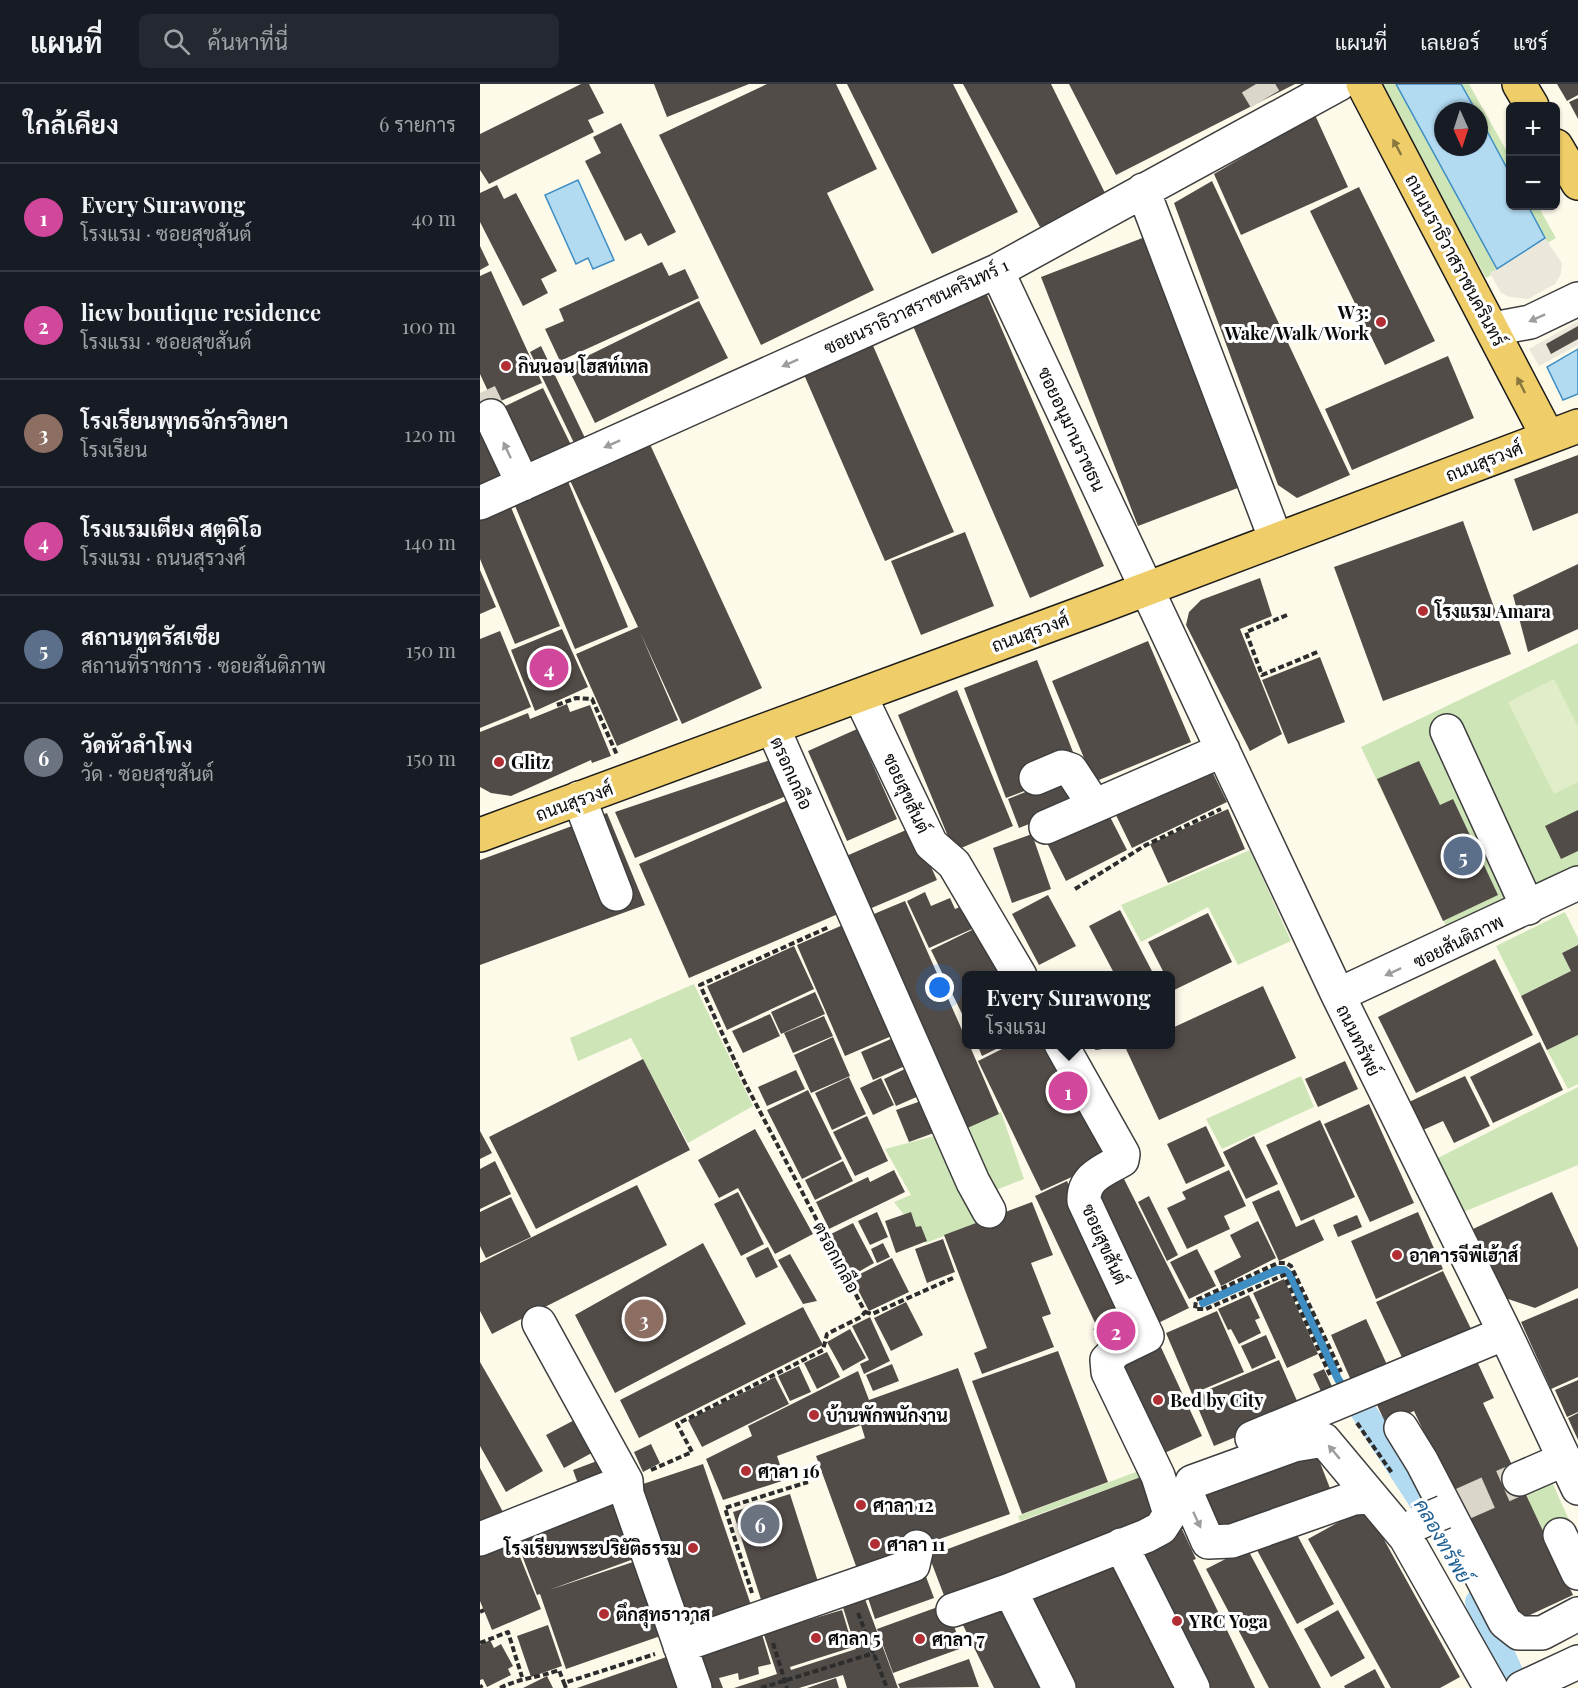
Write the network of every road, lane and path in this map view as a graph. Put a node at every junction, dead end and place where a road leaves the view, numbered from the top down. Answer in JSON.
{"nodes":[{"id":1,"x":1339,"y":84,"type":"edge"},
{"id":2,"x":1363,"y":84,"type":"edge"},
{"id":3,"x":1519,"y":84,"type":"edge"},
{"id":4,"x":1530,"y":102,"type":"edge"},
{"id":5,"x":1560,"y":153,"type":"edge"},
{"id":6,"x":1578,"y":183,"type":"edge"},
{"id":7,"x":1143,"y":190,"type":"junction"},
{"id":8,"x":997,"y":271,"type":"junction"},
{"id":9,"x":1578,"y":299,"type":"edge"},
{"id":10,"x":1493,"y":329,"type":"junction"},
{"id":11,"x":491,"y":416,"type":"tunnel mouth"},
{"id":12,"x":1578,"y":426,"type":"edge"},
{"id":13,"x":1548,"y":437,"type":"junction"},
{"id":14,"x":524,"y":484,"type":"junction"},
{"id":15,"x":480,"y":503,"type":"edge"},
{"id":16,"x":1276,"y":540,"type":"junction"},
{"id":17,"x":1148,"y":588,"type":"junction"},
{"id":18,"x":1287,"y":615,"type":"dead end"},
{"id":19,"x":1320,"y":651,"type":"dead end"},
{"id":20,"x":860,"y":696,"type":"junction"},
{"id":21,"x":557,"y":705,"type":"dead end"},
{"id":22,"x":773,"y":728,"type":"junction"},
{"id":23,"x":1447,"y":731,"type":"dead end"},
{"id":24,"x":1223,"y":750,"type":"junction"},
{"id":25,"x":620,"y":761,"type":"dead end"},
{"id":26,"x":1036,"y":778,"type":"dead end"},
{"id":27,"x":579,"y":798,"type":"junction"},
{"id":28,"x":1094,"y":805,"type":"junction"},
{"id":29,"x":1224,"y":807,"type":"dead end"},
{"id":30,"x":1046,"y":827,"type":"dead end"},
{"id":31,"x":481,"y":833,"type":"edge"},
{"id":32,"x":1578,"y":883,"type":"edge"},
{"id":33,"x":1075,"y":890,"type":"dead end"},
{"id":34,"x":616,"y":894,"type":"dead end"},
{"id":35,"x":1528,"y":908,"type":"junction"},
{"id":36,"x":855,"y":916,"type":"junction"},
{"id":37,"x":1018,"y":971,"type":"edge"},
{"id":38,"x":1338,"y":996,"type":"junction"},
{"id":39,"x":1064,"y":1049,"type":"edge"},
{"id":40,"x":989,"y":1211,"type":"dead end"},
{"id":41,"x":953,"y":1278,"type":"dead end"},
{"id":42,"x":865,"y":1312,"type":"junction"},
{"id":43,"x":539,"y":1323,"type":"dead end"},
{"id":44,"x":1505,"y":1334,"type":"junction"},
{"id":45,"x":1351,"y":1399,"type":"junction"},
{"id":46,"x":1401,"y":1428,"type":"dead end"},
{"id":47,"x":1571,"y":1474,"type":"edge"},
{"id":48,"x":1158,"y":1476,"type":"junction"},
{"id":49,"x":1519,"y":1479,"type":"tunnel mouth"},
{"id":50,"x":626,"y":1481,"type":"junction"},
{"id":51,"x":808,"y":1482,"type":"dead end"},
{"id":52,"x":1371,"y":1497,"type":"junction"},
{"id":53,"x":1433,"y":1517,"type":"junction"},
{"id":54,"x":1560,"y":1535,"type":"dead end"},
{"id":55,"x":480,"y":1539,"type":"edge"},
{"id":56,"x":1121,"y":1545,"type":"junction"},
{"id":57,"x":917,"y":1547,"type":"dead end"},
{"id":58,"x":1578,"y":1573,"type":"edge"},
{"id":59,"x":849,"y":1587,"type":"junction"},
{"id":60,"x":1010,"y":1590,"type":"junction"},
{"id":61,"x":953,"y":1610,"type":"dead end"},
{"id":62,"x":1578,"y":1614,"type":"edge"},
{"id":63,"x":762,"y":1616,"type":"junction"},
{"id":64,"x":480,"y":1643,"type":"edge"},
{"id":65,"x":680,"y":1646,"type":"junction"},
{"id":66,"x":873,"y":1653,"type":"junction"},
{"id":67,"x":1578,"y":1662,"type":"edge"},
{"id":68,"x":522,"y":1677,"type":"junction"},
{"id":69,"x":785,"y":1680,"type":"junction"},
{"id":70,"x":565,"y":1685,"type":"edge"},
{"id":71,"x":500,"y":1688,"type":"edge"},
{"id":72,"x":695,"y":1688,"type":"edge"},
{"id":73,"x":761,"y":1688,"type":"edge"},
{"id":74,"x":787,"y":1688,"type":"edge"},
{"id":75,"x":887,"y":1688,"type":"edge"},
{"id":76,"x":1059,"y":1688,"type":"edge"},
{"id":77,"x":1193,"y":1688,"type":"edge"},
{"id":78,"x":1491,"y":1688,"type":"edge"},
{"id":79,"x":1522,"y":1688,"type":"edge"}],
"edges":[{"from":1,"to":7,"type":"street","name":"ซอยนราธิวาสราชนครินทร์ 1"},
{"from":10,"to":2,"type":"main road","name":"ถนนนราธิวาสราชนครินทร์","one_way":true},
{"from":3,"to":4,"type":"main road"},
{"from":5,"to":6,"type":"main road"},
{"from":7,"to":8,"type":"street","name":"ซอยนราธิวาสราชนครินทร์ 1"},
{"from":7,"to":16,"type":"street"},
{"from":8,"to":14,"type":"street","name":"ซอยนราธิวาสราชนครินทร์ 1","one_way":true},
{"from":8,"to":17,"type":"street","name":"ซอยอนุมานราชธน"},
{"from":9,"to":10,"type":"street","one_way":true},
{"from":13,"to":10,"type":"main road","name":"ถนนนราธิวาสราชนครินทร์","one_way":true},
{"from":14,"to":11,"type":"street","one_way":true},
{"from":12,"to":13,"type":"main road","name":"ถนนสุรวงศ์"},
{"from":13,"to":16,"type":"main road","name":"ถนนสุรวงศ์"},
{"from":14,"to":15,"type":"street","name":"ซอยนราธิวาสราชนครินทร์ 1"},
{"from":16,"to":17,"type":"main road","name":"ถนนสุรวงศ์"},
{"from":17,"to":20,"type":"main road","name":"ถนนสุรวงศ์"},
{"from":17,"to":24,"type":"street","name":"ถนนทรัพย์"},
{"from":18,"to":19,"type":"path"},
{"from":20,"to":22,"type":"main road","name":"ถนนสุรวงศ์"},
{"from":20,"to":37,"type":"street","name":"ซอยสุขสันต์"},
{"from":21,"to":25,"type":"path"},
{"from":22,"to":27,"type":"main road","name":"ถนนสุรวงศ์"},
{"from":22,"to":36,"type":"street","name":"ตรอกเกลือ"},
{"from":23,"to":35,"type":"street"},
{"from":24,"to":28,"type":"street"},
{"from":24,"to":38,"type":"street","name":"ถนนทรัพย์"},
{"from":26,"to":28,"type":"street"},
{"from":27,"to":31,"type":"main road","name":"ถนนสุรวงศ์"},
{"from":27,"to":34,"type":"street"},
{"from":28,"to":30,"type":"street"},
{"from":29,"to":33,"type":"path"},
{"from":32,"to":35,"type":"street","name":"ซอยสันติภาพ"},
{"from":35,"to":38,"type":"street","name":"ซอยสันติภาพ","one_way":true},
{"from":36,"to":40,"type":"street","name":"ตรอกเกลือ"},
{"from":36,"to":42,"type":"path","name":"ตรอกเกลือ"},
{"from":38,"to":44,"type":"street","name":"ถนนทรัพย์"},
{"from":39,"to":48,"type":"street","name":"ซอยสุขสันต์"},
{"from":41,"to":42,"type":"path"},
{"from":42,"to":50,"type":"path","name":"ตรอกเกลือ"},
{"from":43,"to":50,"type":"street"},
{"from":44,"to":45,"type":"street"},
{"from":44,"to":47,"type":"street","name":"ถนนทรัพย์"},
{"from":45,"to":45,"type":"path"},
{"from":45,"to":48,"type":"street"},
{"from":46,"to":53,"type":"street"},
{"from":47,"to":49,"type":"street"},
{"from":48,"to":56,"type":"street","name":"ซอยสุขสันต์"},
{"from":50,"to":55,"type":"street"},
{"from":50,"to":65,"type":"street"},
{"from":51,"to":63,"type":"path"},
{"from":52,"to":52,"type":"street","one_way":true},
{"from":52,"to":53,"type":"street"},
{"from":53,"to":62,"type":"street"},
{"from":53,"to":78,"type":"street"},
{"from":54,"to":58,"type":"street"},
{"from":56,"to":60,"type":"street","name":"ซอยสุขสันต์"},
{"from":56,"to":77,"type":"street"},
{"from":57,"to":59,"type":"street"},
{"from":59,"to":63,"type":"street"},
{"from":59,"to":66,"type":"path"},
{"from":60,"to":61,"type":"street","name":"ซอยสุขสันต์"},
{"from":60,"to":76,"type":"street"},
{"from":63,"to":65,"type":"street"},
{"from":63,"to":69,"type":"path"},
{"from":64,"to":68,"type":"path"},
{"from":65,"to":70,"type":"path"},
{"from":65,"to":72,"type":"street"},
{"from":66,"to":69,"type":"path"},
{"from":66,"to":75,"type":"path"},
{"from":67,"to":79,"type":"street"},
{"from":68,"to":70,"type":"path"},
{"from":68,"to":71,"type":"path"},
{"from":69,"to":73,"type":"path"},
{"from":69,"to":74,"type":"path"}]}
